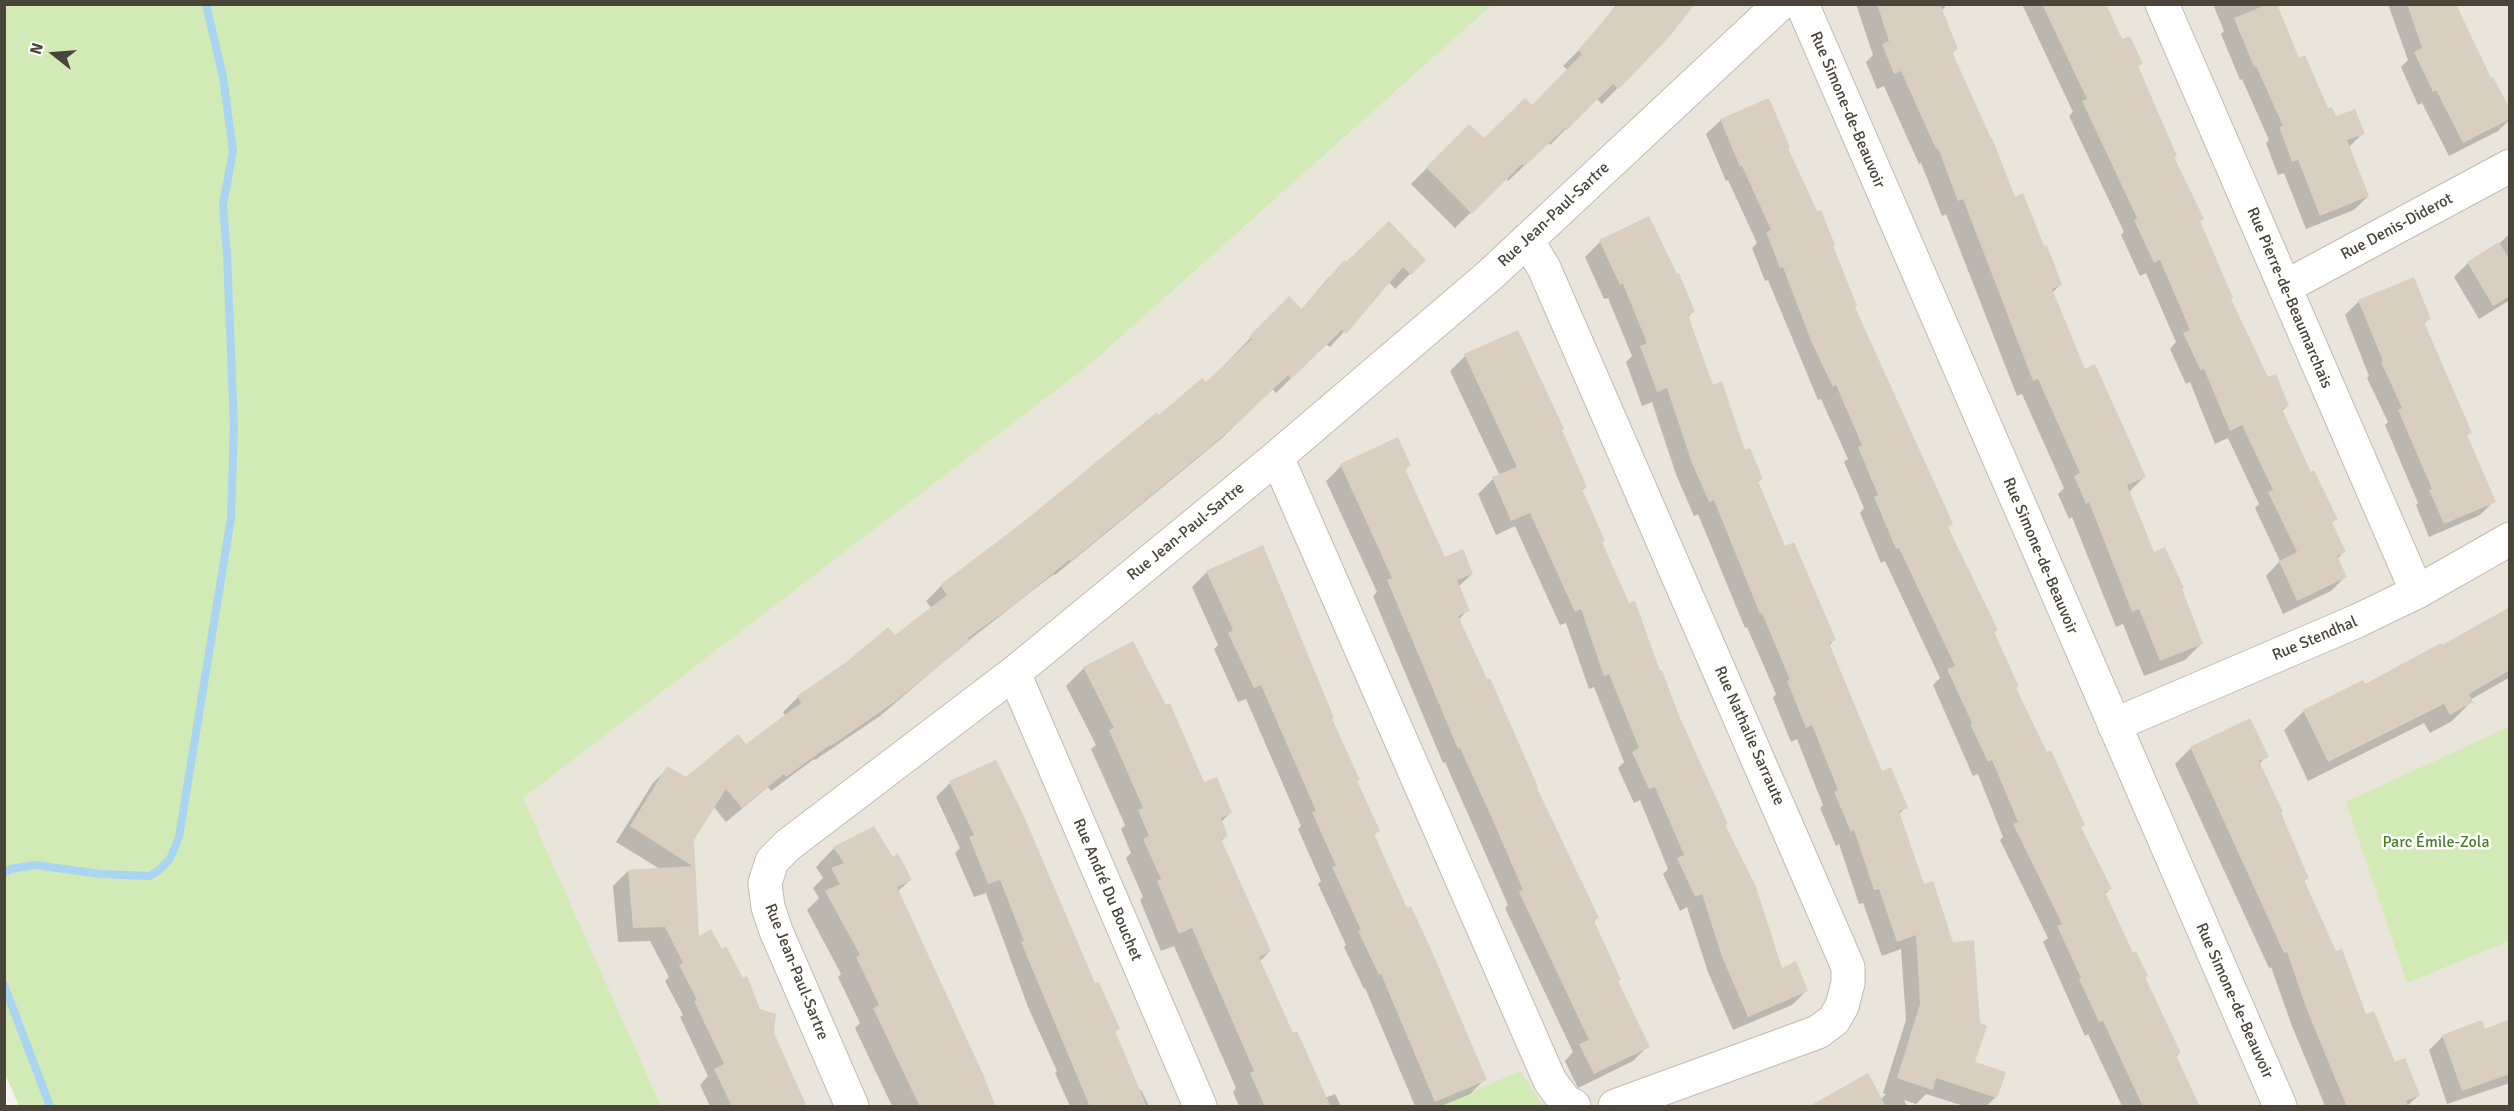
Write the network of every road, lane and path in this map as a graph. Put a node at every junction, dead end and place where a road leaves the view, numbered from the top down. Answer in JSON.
{"nodes":[{"id":1,"x":1780,"y":4,"type":"edge"},
{"id":2,"x":1802,"y":4,"type":"edge"},
{"id":3,"x":2162,"y":4,"type":"edge"},
{"id":4,"x":2510,"y":166,"type":"edge"},
{"id":5,"x":1527,"y":240,"type":"junction"},
{"id":6,"x":2285,"y":287,"type":"junction"},
{"id":7,"x":1277,"y":457,"type":"junction"},
{"id":8,"x":2510,"y":539,"type":"edge"},
{"id":9,"x":2417,"y":592,"type":"junction"},
{"id":10,"x":1014,"y":673,"type":"junction"},
{"id":11,"x":2114,"y":725,"type":"junction"},
{"id":12,"x":852,"y":1107,"type":"edge"},
{"id":13,"x":1200,"y":1107,"type":"edge"},
{"id":14,"x":1574,"y":1107,"type":"edge"},
{"id":15,"x":1615,"y":1107,"type":"edge"},
{"id":16,"x":2280,"y":1107,"type":"edge"}],
"edges":[{"from":1,"to":5,"type":"street","name":"Rue Jean-Paul-Sartre"},
{"from":2,"to":11,"type":"street","name":"Rue Simone-de-Beauvoir"},
{"from":3,"to":6,"type":"street","name":"Rue Pierre-de-Beaumarchais"},
{"from":4,"to":6,"type":"street","name":"Rue Denis-Diderot"},
{"from":5,"to":7,"type":"street","name":"Rue Jean-Paul-Sartre"},
{"from":5,"to":15,"type":"street","name":"Rue Nathalie Sarraute"},
{"from":6,"to":9,"type":"street","name":"Rue Pierre-de-Beaumarchais"},
{"from":7,"to":10,"type":"street","name":"Rue Jean-Paul-Sartre"},
{"from":7,"to":14,"type":"street"},
{"from":8,"to":9,"type":"street","name":"Rue Stendhal"},
{"from":9,"to":11,"type":"street","name":"Rue Stendhal"},
{"from":10,"to":12,"type":"street","name":"Rue Jean-Paul-Sartre"},
{"from":10,"to":13,"type":"street","name":"Rue André Du Bouchet"},
{"from":11,"to":16,"type":"street","name":"Rue Simone-de-Beauvoir"}]}
